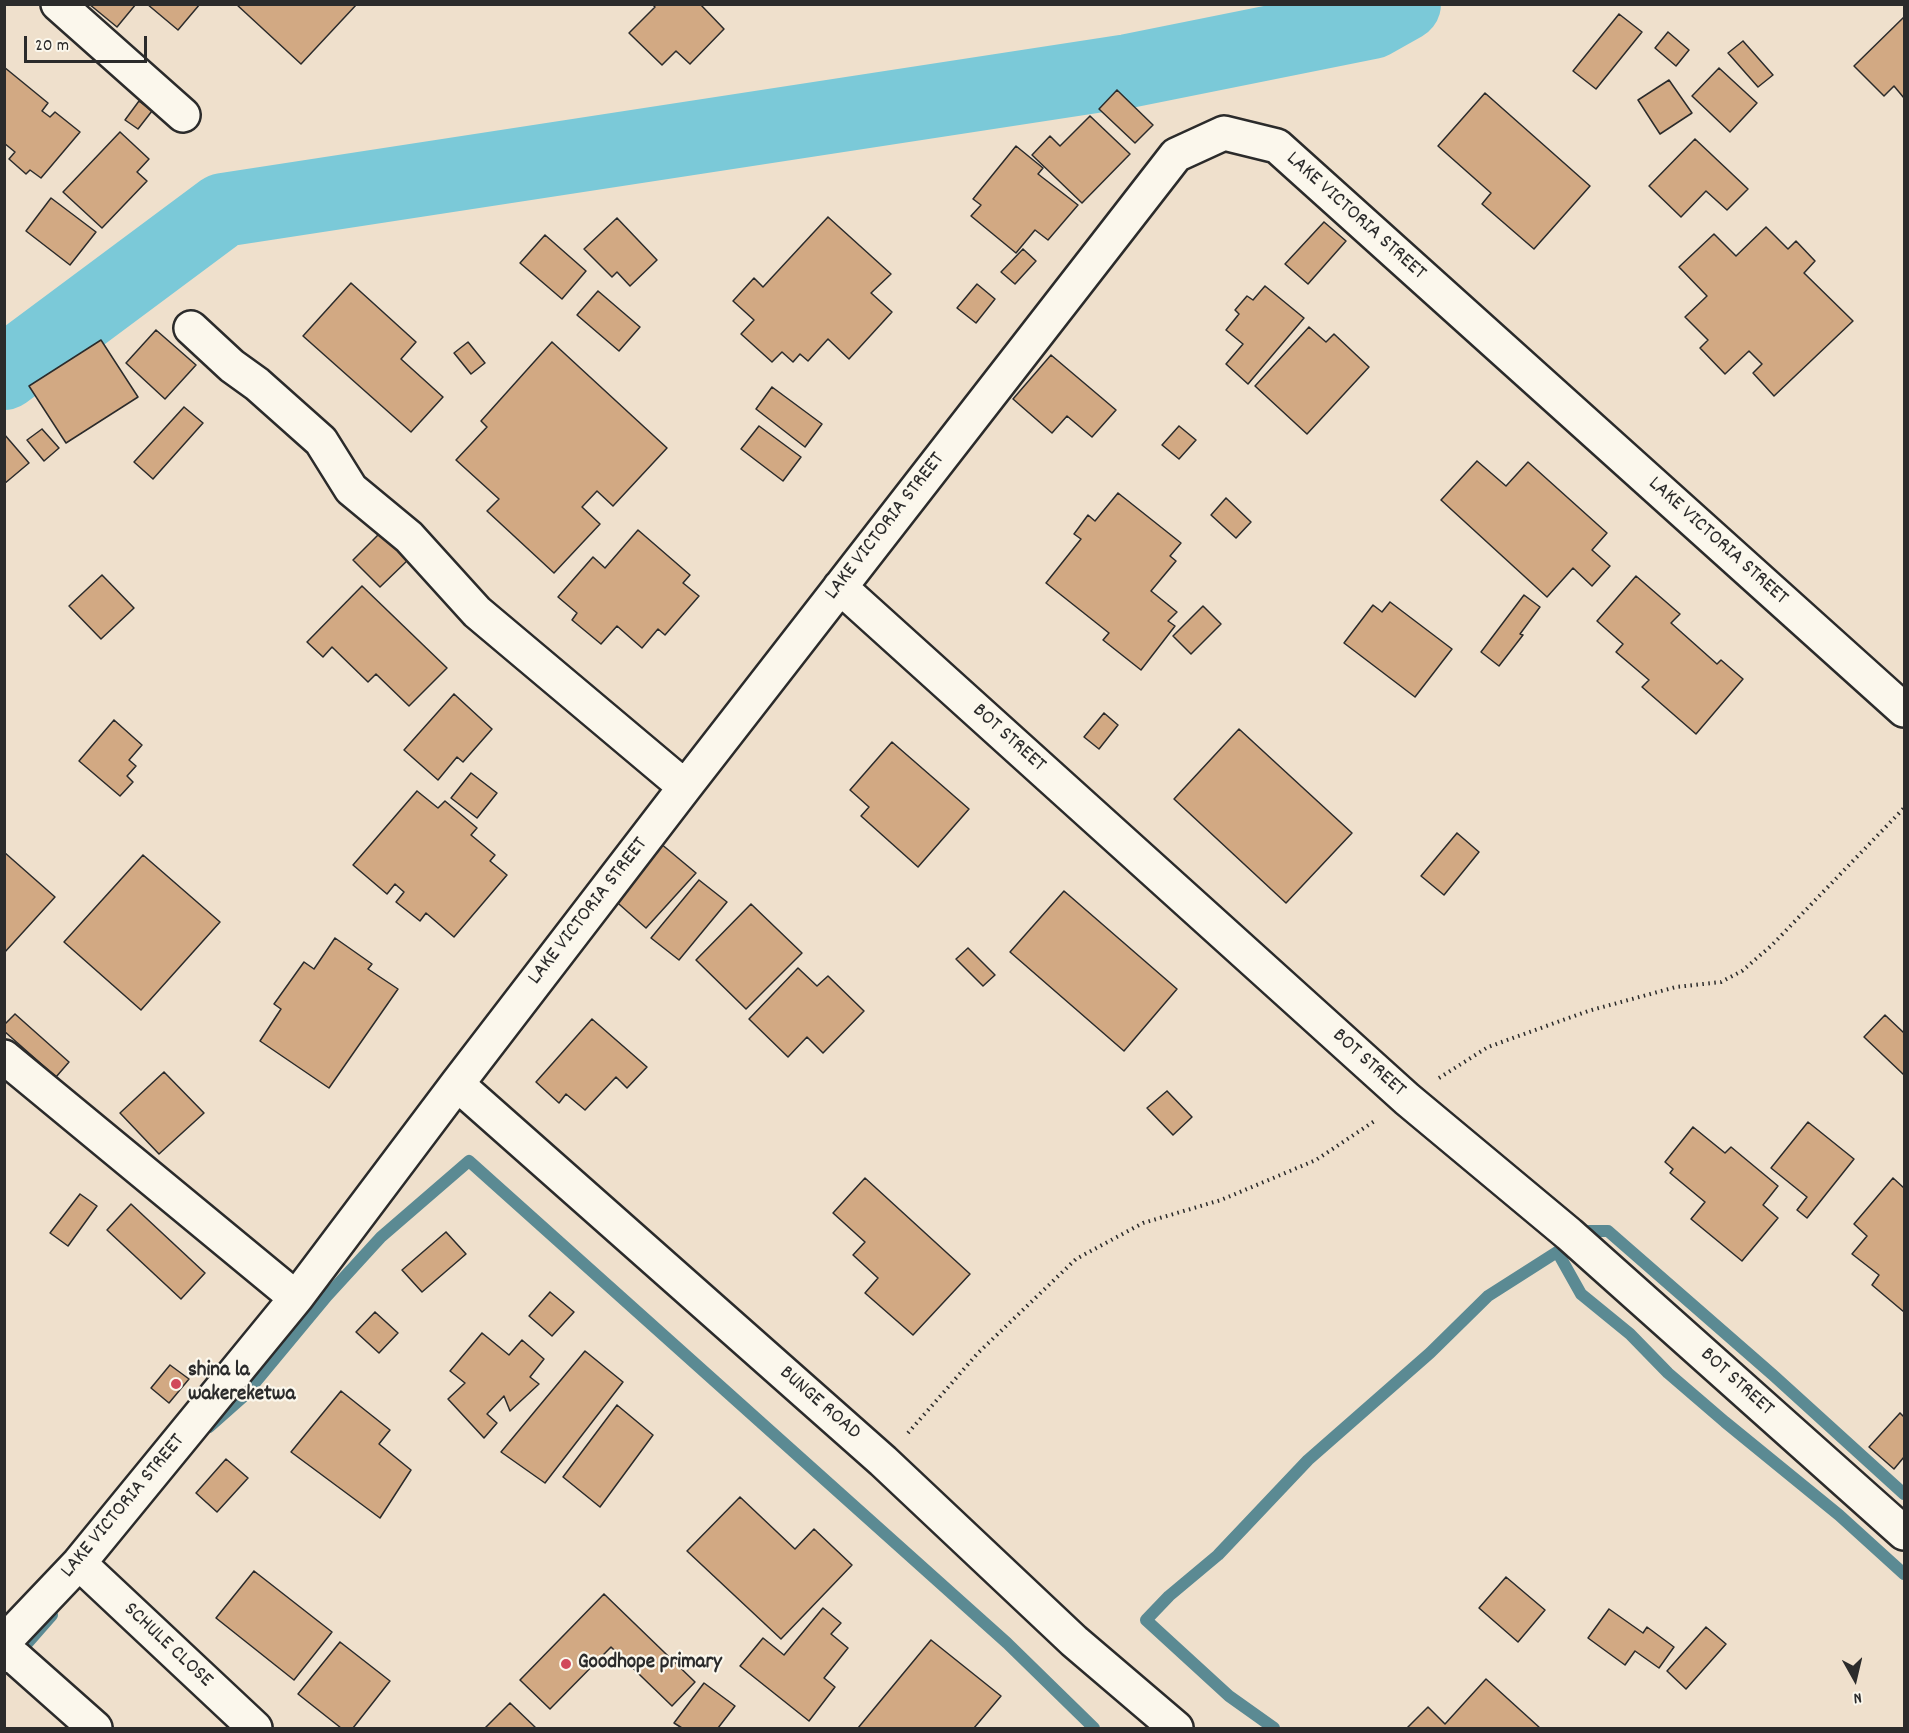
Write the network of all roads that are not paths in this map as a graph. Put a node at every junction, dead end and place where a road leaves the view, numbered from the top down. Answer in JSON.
{"nodes":[{"id":1,"x":58,"y":4,"type":"edge"},
{"id":2,"x":183,"y":115,"type":"dead end"},
{"id":3,"x":191,"y":328,"type":"dead end"},
{"id":4,"x":840,"y":587,"type":"junction"},
{"id":5,"x":1905,"y":710,"type":"edge"},
{"id":6,"x":685,"y":788,"type":"junction"},
{"id":7,"x":4,"y":1058,"type":"edge"},
{"id":8,"x":457,"y":1084,"type":"junction"},
{"id":9,"x":296,"y":1298,"type":"junction"},
{"id":10,"x":1905,"y":1533,"type":"edge"},
{"id":11,"x":79,"y":1563,"type":"junction"},
{"id":12,"x":4,"y":1642,"type":"edge"},
{"id":13,"x":4,"y":1653,"type":"edge"},
{"id":14,"x":95,"y":1728,"type":"edge"},
{"id":15,"x":255,"y":1728,"type":"edge"},
{"id":16,"x":1176,"y":1728,"type":"edge"}],
"edges":[{"from":1,"to":2,"type":"street"},
{"from":3,"to":6,"type":"street"},
{"from":4,"to":5,"type":"street","name":"LAKE VICTORIA STREET"},
{"from":4,"to":6,"type":"street","name":"LAKE VICTORIA STREET"},
{"from":4,"to":10,"type":"street","name":"BOT STREET"},
{"from":6,"to":8,"type":"street","name":"LAKE VICTORIA STREET"},
{"from":7,"to":9,"type":"street"},
{"from":8,"to":9,"type":"street","name":"LAKE VICTORIA STREET"},
{"from":8,"to":16,"type":"street","name":"BUNGE ROAD"},
{"from":9,"to":11,"type":"street","name":"LAKE VICTORIA STREET"},
{"from":11,"to":12,"type":"street","name":"LAKE VICTORIA STREET"},
{"from":11,"to":15,"type":"street","name":"SCHULE CLOSE"},
{"from":13,"to":14,"type":"street"}]}
